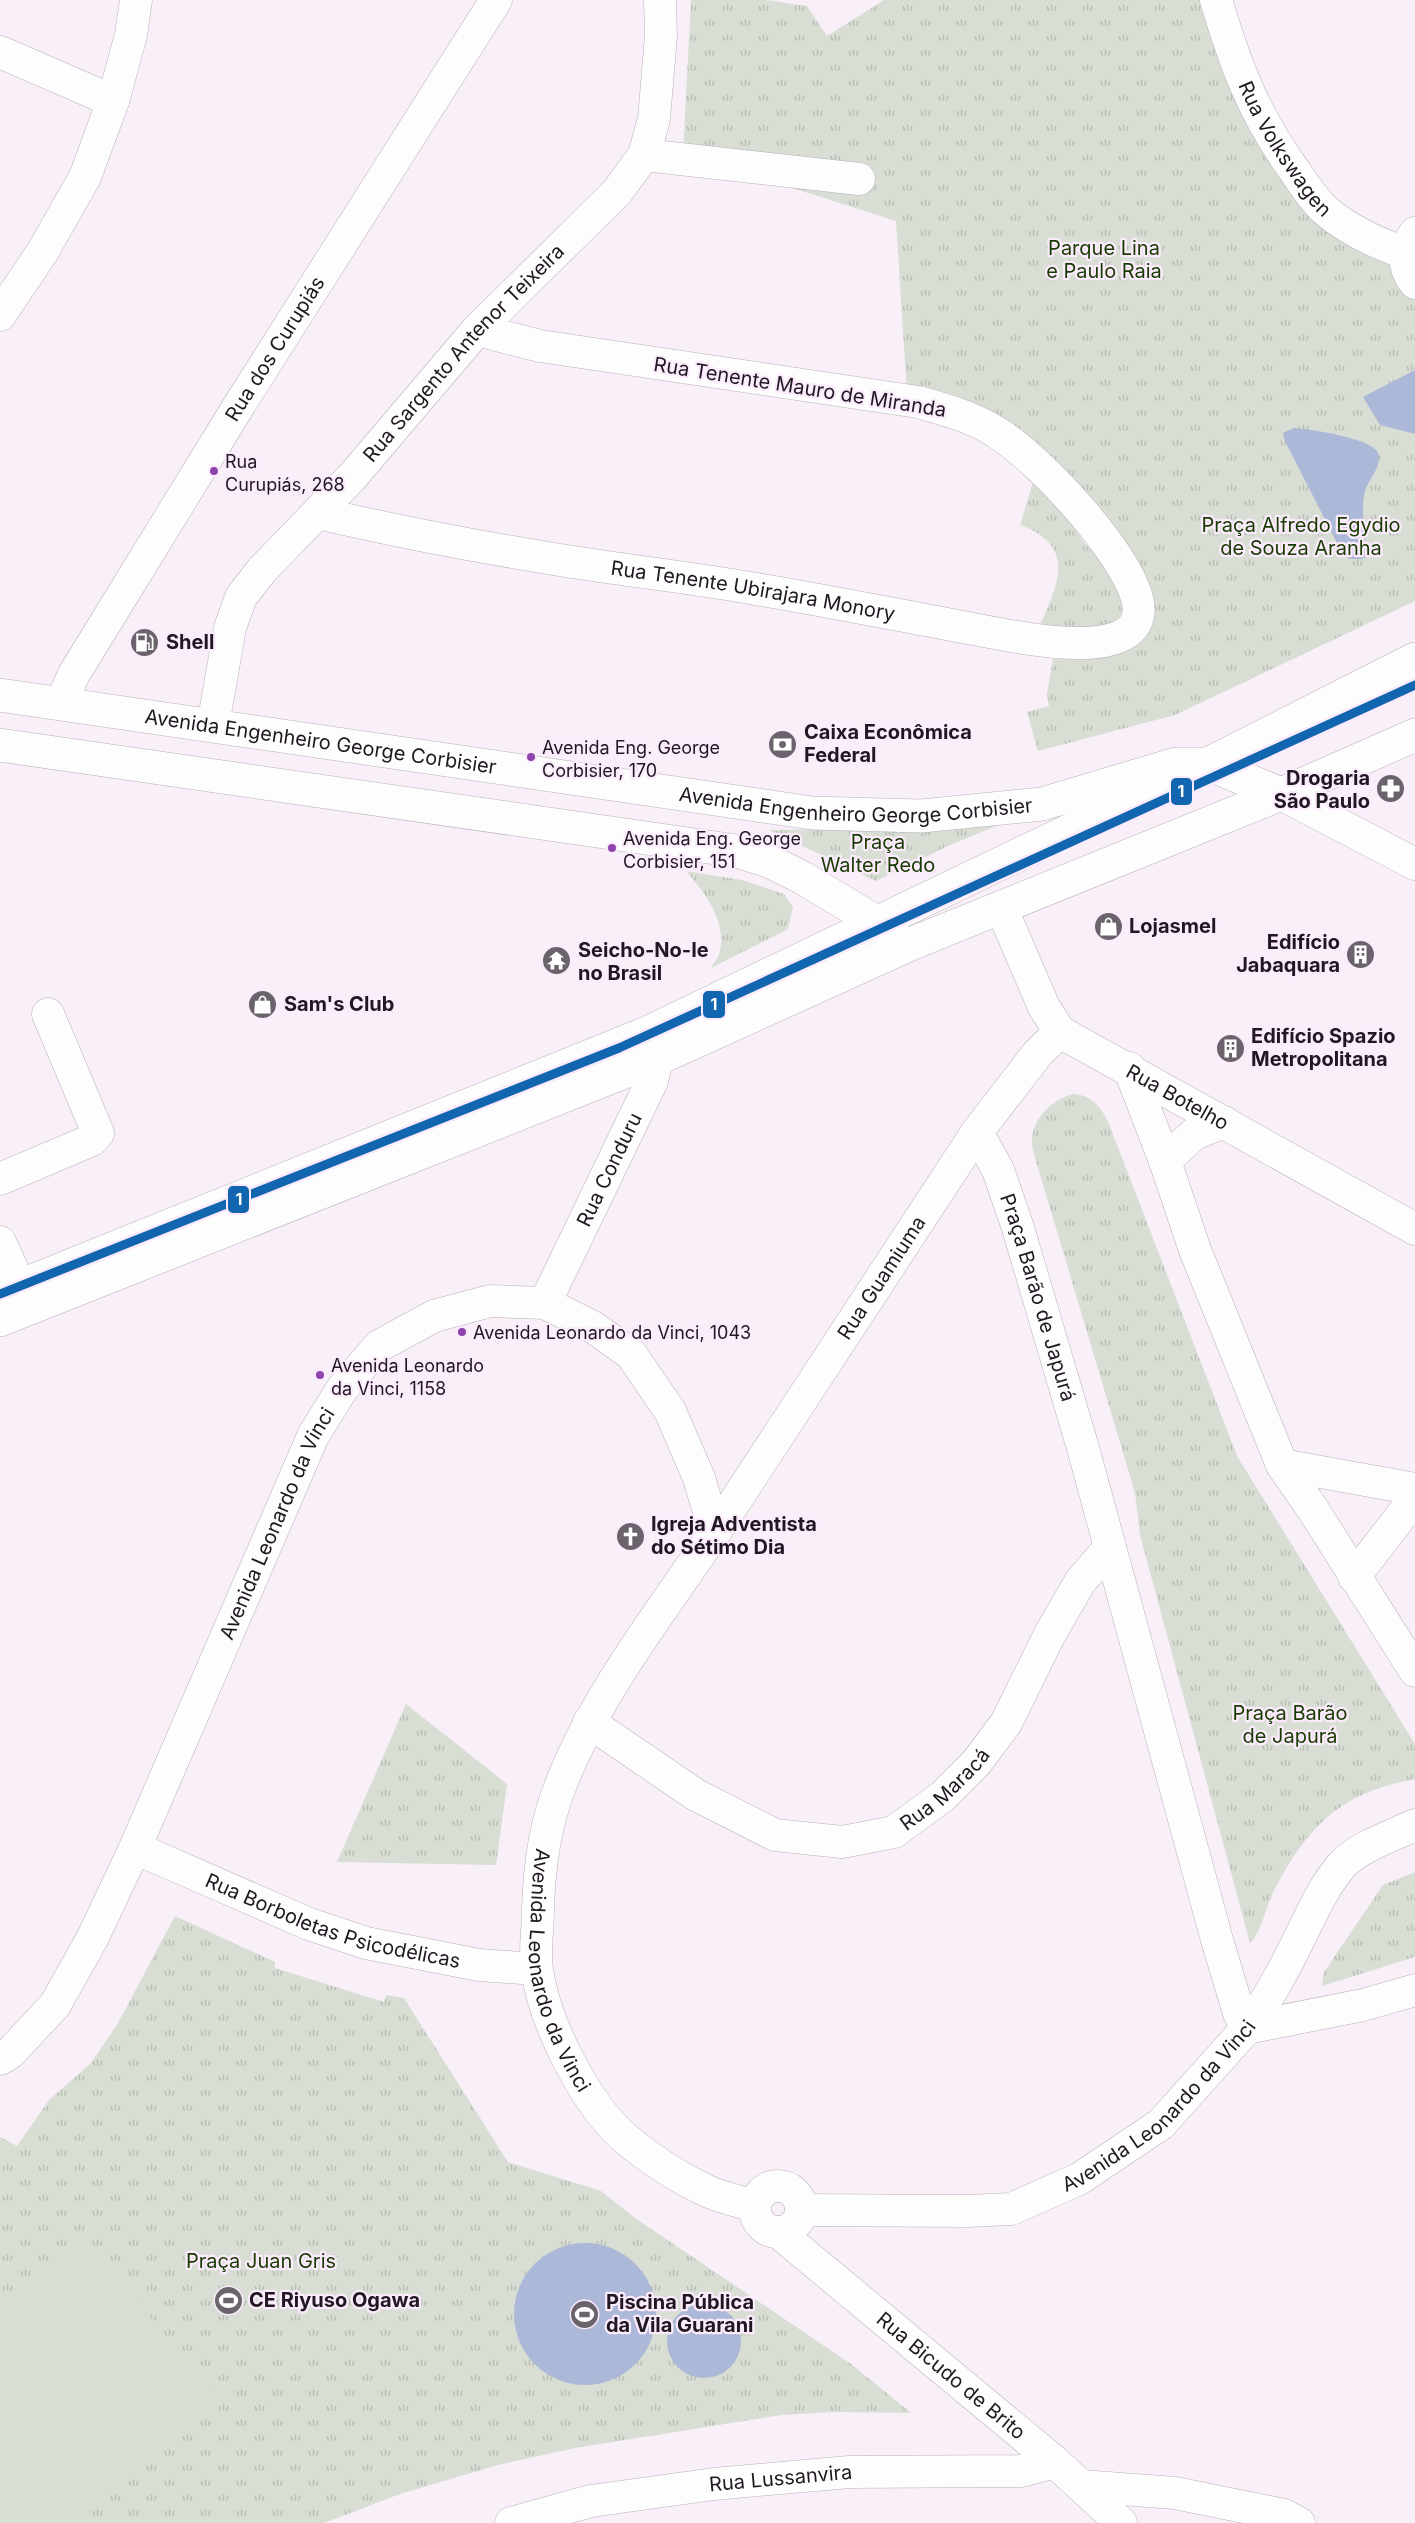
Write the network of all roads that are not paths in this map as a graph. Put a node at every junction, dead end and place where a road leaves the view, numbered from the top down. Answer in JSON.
{"nodes":[{"id":1,"x":136,"y":0,"type":"edge"},
{"id":2,"x":496,"y":0,"type":"edge"},
{"id":3,"x":660,"y":0,"type":"edge"},
{"id":4,"x":1216,"y":0,"type":"edge"},
{"id":5,"x":0,"y":52,"type":"edge"},
{"id":6,"x":113,"y":101,"type":"junction"},
{"id":7,"x":644,"y":155,"type":"junction"},
{"id":8,"x":859,"y":179,"type":"dead end"},
{"id":9,"x":1410,"y":243,"type":"edge"},
{"id":10,"x":1415,"y":283,"type":"edge"},
{"id":11,"x":0,"y":315,"type":"edge"},
{"id":12,"x":477,"y":330,"type":"junction"},
{"id":13,"x":318,"y":513,"type":"junction"},
{"id":14,"x":1127,"y":577,"type":"joint"},
{"id":15,"x":1415,"y":659,"type":"edge"},
{"id":16,"x":0,"y":695,"type":"edge"},
{"id":17,"x":61,"y":703,"type":"junction"},
{"id":18,"x":213,"y":725,"type":"junction"},
{"id":19,"x":0,"y":731,"type":"edge"},
{"id":20,"x":1415,"y":735,"type":"edge"},
{"id":21,"x":0,"y":745,"type":"edge"},
{"id":22,"x":1208,"y":764,"type":"junction"},
{"id":23,"x":1281,"y":794,"type":"junction"},
{"id":24,"x":1415,"y":864,"type":"edge"},
{"id":25,"x":1001,"y":907,"type":"junction"},
{"id":26,"x":877,"y":923,"type":"junction"},
{"id":27,"x":913,"y":943,"type":"junction"},
{"id":28,"x":48,"y":1014,"type":"dead end"},
{"id":29,"x":1060,"y":1032,"type":"junction"},
{"id":30,"x":652,"y":1046,"type":"junction"},
{"id":31,"x":1128,"y":1068,"type":"junction"},
{"id":32,"x":1224,"y":1122,"type":"junction"},
{"id":33,"x":977,"y":1132,"type":"junction"},
{"id":34,"x":1165,"y":1161,"type":"junction"},
{"id":35,"x":0,"y":1179,"type":"edge"},
{"id":36,"x":1415,"y":1229,"type":"edge"},
{"id":37,"x":0,"y":1242,"type":"edge"},
{"id":38,"x":17,"y":1296,"type":"edge"},
{"id":39,"x":545,"y":1303,"type":"junction"},
{"id":40,"x":0,"y":1320,"type":"edge"},
{"id":41,"x":1282,"y":1465,"type":"junction"},
{"id":42,"x":1415,"y":1489,"type":"edge"},
{"id":43,"x":1415,"y":1498,"type":"edge"},
{"id":44,"x":715,"y":1532,"type":"junction"},
{"id":45,"x":1110,"y":1547,"type":"junction"},
{"id":46,"x":1354,"y":1577,"type":"junction"},
{"id":47,"x":1415,"y":1671,"type":"edge"},
{"id":48,"x":589,"y":1722,"type":"junction"},
{"id":49,"x":1415,"y":1825,"type":"edge"},
{"id":50,"x":135,"y":1848,"type":"junction"},
{"id":51,"x":537,"y":1969,"type":"junction"},
{"id":52,"x":1415,"y":1990,"type":"edge"},
{"id":53,"x":1247,"y":2028,"type":"junction"},
{"id":54,"x":0,"y":2059,"type":"edge"},
{"id":55,"x":754,"y":2206,"type":"junction"},
{"id":56,"x":801,"y":2210,"type":"junction"},
{"id":57,"x":778,"y":2232,"type":"junction"},
{"id":58,"x":1055,"y":2462,"type":"junction"},
{"id":59,"x":1082,"y":2486,"type":"junction"},
{"id":60,"x":511,"y":2523,"type":"edge"},
{"id":61,"x":1121,"y":2523,"type":"edge"},
{"id":62,"x":1299,"y":2523,"type":"edge"}],
"edges":[{"from":1,"to":6,"type":"street"},
{"from":2,"to":17,"type":"street","name":"Rua dos Curupiás"},
{"from":3,"to":7,"type":"street","name":"Rua Sargento Antenor Teixeira"},
{"from":4,"to":9,"type":"street","name":"Rua Volkswagen"},
{"from":5,"to":6,"type":"street"},
{"from":6,"to":11,"type":"street"},
{"from":7,"to":8,"type":"street"},
{"from":7,"to":12,"type":"street","name":"Rua Sargento Antenor Teixeira"},
{"from":9,"to":10,"type":"street","name":"Rua Volkswagen"},
{"from":12,"to":13,"type":"street","name":"Rua Sargento Antenor Teixeira"},
{"from":12,"to":14,"type":"street","name":"Rua Tenente Mauro de Miranda"},
{"from":13,"to":14,"type":"street","name":"Rua Tenente Ubirajara Monory"},
{"from":13,"to":18,"type":"street","name":"Rua Sargento Antenor Teixeira"},
{"from":15,"to":22,"type":"main road"},
{"from":16,"to":17,"type":"main road","name":"Avenida Engenheiro George Corbisier"},
{"from":17,"to":18,"type":"main road","name":"Avenida Engenheiro George Corbisier"},
{"from":17,"to":19,"type":"main road"},
{"from":18,"to":22,"type":"main road","name":"Avenida Engenheiro George Corbisier"},
{"from":20,"to":23,"type":"main road"},
{"from":21,"to":26,"type":"main road"},
{"from":22,"to":23,"type":"main road"},
{"from":22,"to":26,"type":"main road"},
{"from":23,"to":24,"type":"street"},
{"from":23,"to":25,"type":"main road"},
{"from":25,"to":27,"type":"main road"},
{"from":25,"to":29,"type":"street","name":"Rua Botelho"},
{"from":26,"to":27,"type":"main road"},
{"from":26,"to":30,"type":"main road"},
{"from":27,"to":30,"type":"main road"},
{"from":28,"to":35,"type":"street"},
{"from":29,"to":31,"type":"street","name":"Rua Botelho"},
{"from":29,"to":33,"type":"street","name":"Rua Guamiuma"},
{"from":30,"to":38,"type":"main road"},
{"from":30,"to":39,"type":"street","name":"Rua Conduru"},
{"from":31,"to":32,"type":"street","name":"Rua Botelho"},
{"from":31,"to":34,"type":"street"},
{"from":32,"to":34,"type":"street"},
{"from":32,"to":36,"type":"street","name":"Rua Botelho"},
{"from":33,"to":44,"type":"street","name":"Rua Guamiuma"},
{"from":33,"to":45,"type":"street","name":"Praça Barão de Japurá"},
{"from":34,"to":41,"type":"street"},
{"from":37,"to":38,"type":"street"},
{"from":38,"to":40,"type":"main road"},
{"from":39,"to":44,"type":"street","name":"Avenida Leonardo da Vinci"},
{"from":39,"to":50,"type":"street","name":"Avenida Leonardo da Vinci"},
{"from":41,"to":42,"type":"street"},
{"from":41,"to":46,"type":"street"},
{"from":43,"to":46,"type":"street"},
{"from":44,"to":48,"type":"street","name":"Avenida Leonardo da Vinci"},
{"from":45,"to":48,"type":"street","name":"Rua Maracá"},
{"from":45,"to":53,"type":"street","name":"Praça Barão de Japurá"},
{"from":46,"to":47,"type":"street"},
{"from":48,"to":51,"type":"street","name":"Avenida Leonardo da Vinci"},
{"from":49,"to":53,"type":"street","name":"Avenida Leonardo da Vinci"},
{"from":50,"to":51,"type":"street","name":"Rua Borboletas Psicodélicas"},
{"from":50,"to":54,"type":"street","name":"Avenida Leonardo da Vinci"},
{"from":51,"to":55,"type":"street","name":"Avenida Leonardo da Vinci"},
{"from":52,"to":53,"type":"street"},
{"from":53,"to":56,"type":"street","name":"Avenida Leonardo da Vinci"},
{"from":55,"to":56,"type":"street"},
{"from":55,"to":57,"type":"street"},
{"from":56,"to":57,"type":"street"},
{"from":57,"to":58,"type":"street","name":"Rua Bicudo de Brito"},
{"from":58,"to":59,"type":"street","name":"Rua Bicudo de Brito"},
{"from":58,"to":60,"type":"street","name":"Rua Lussanvira"},
{"from":59,"to":61,"type":"street","name":"Rua Bicudo de Brito"},
{"from":59,"to":62,"type":"street"}]}
